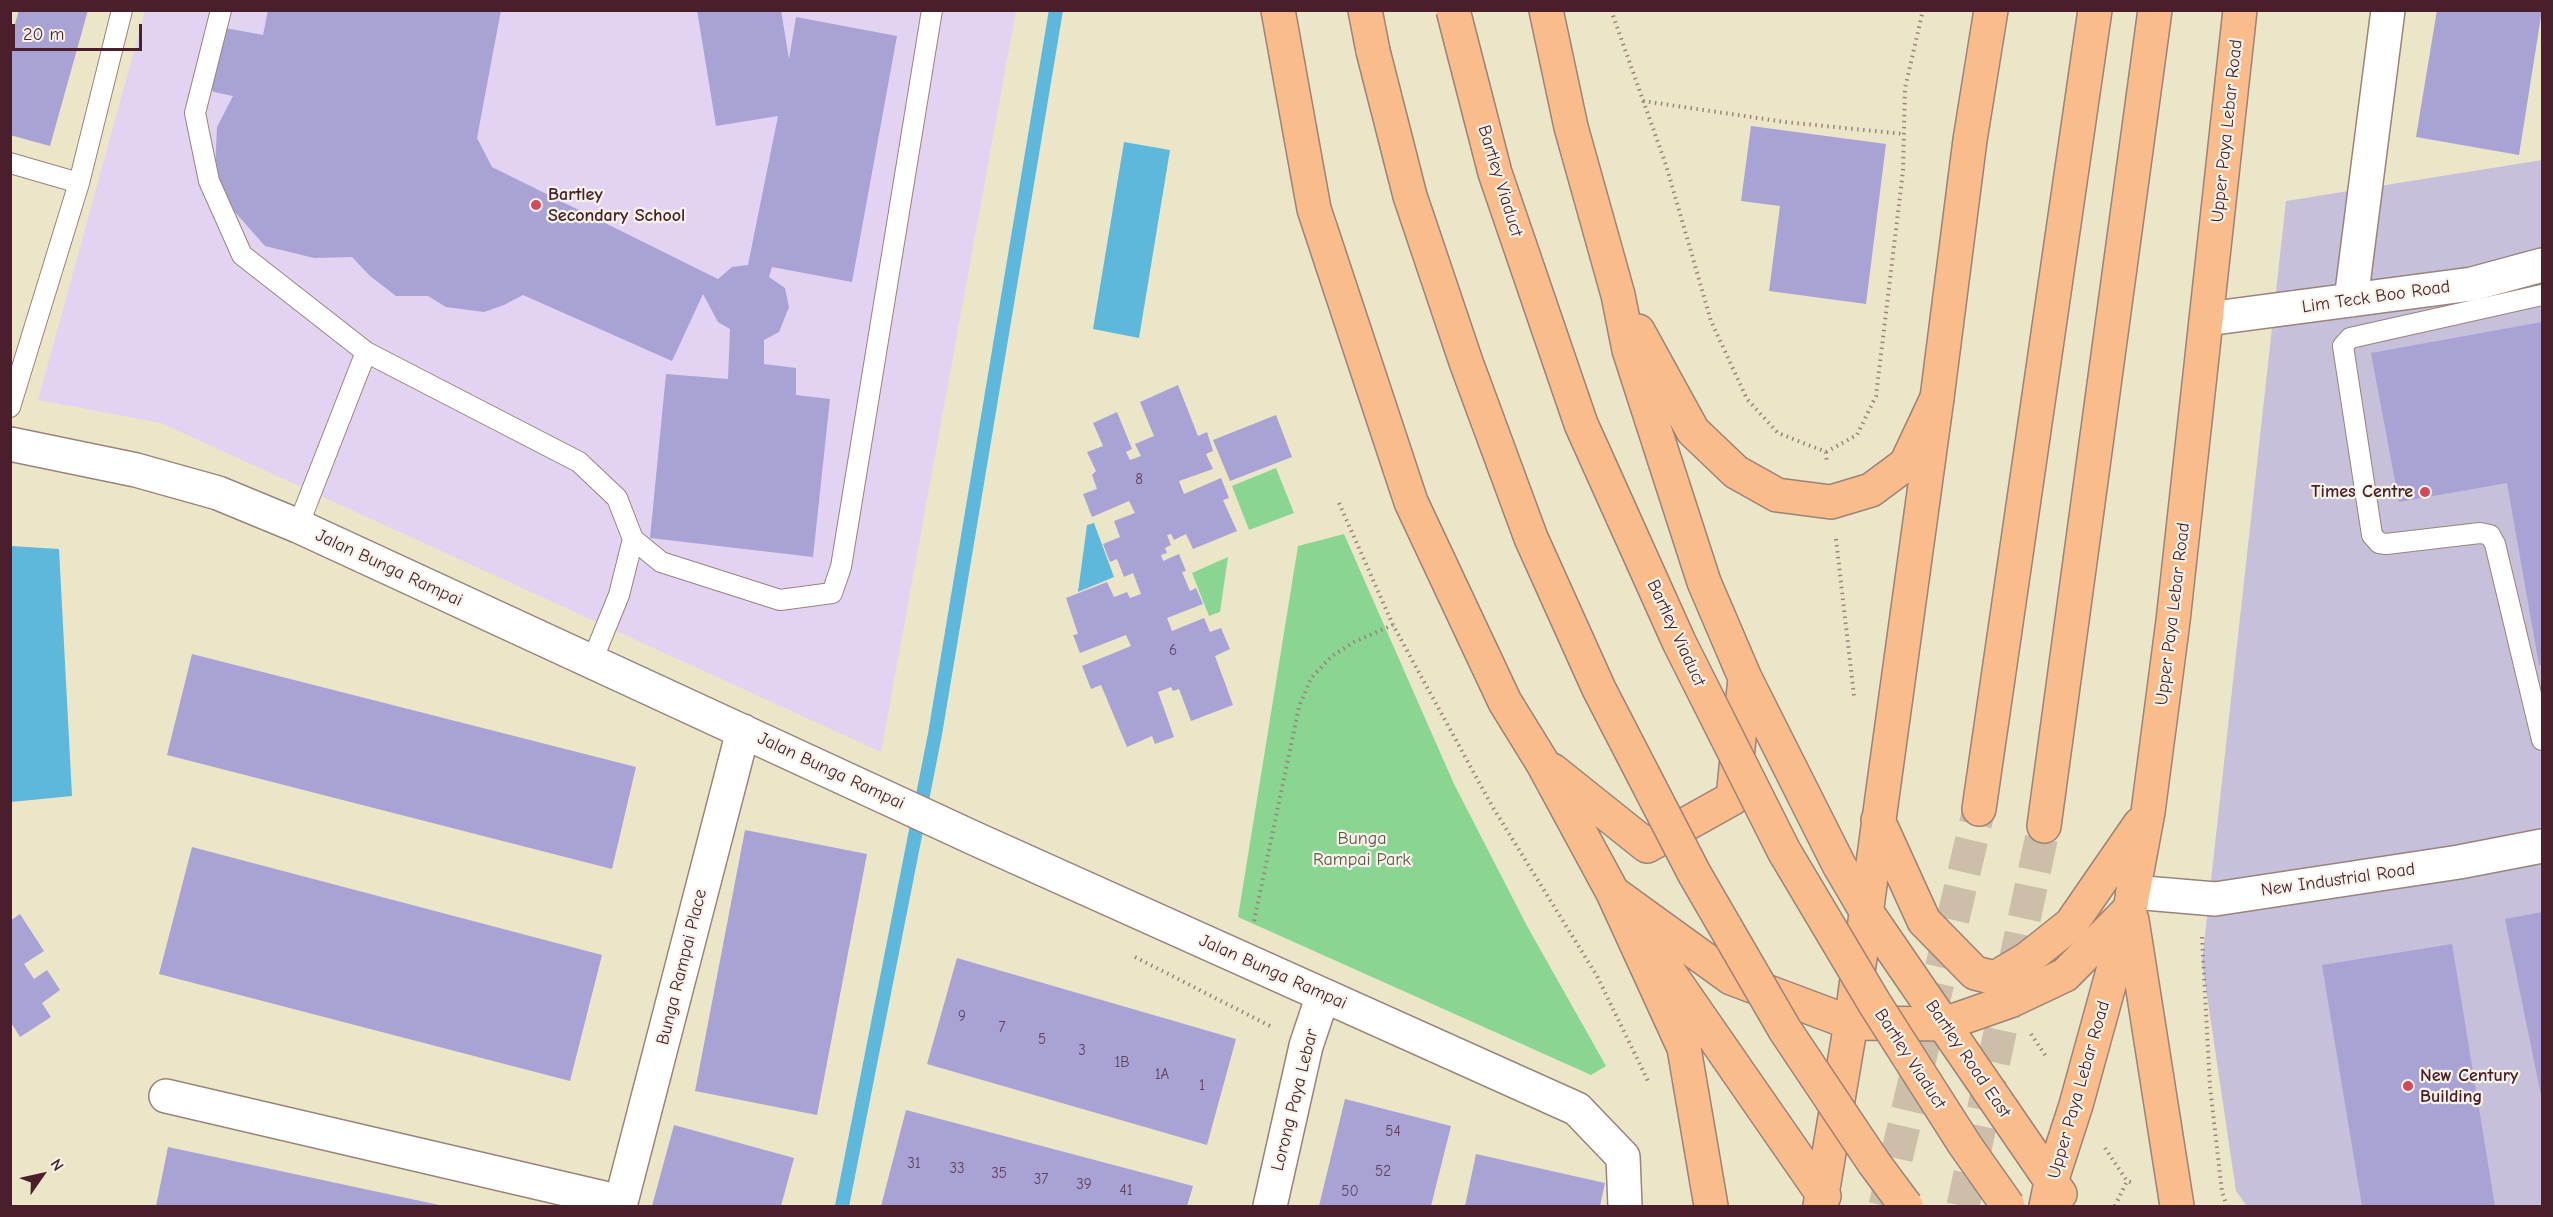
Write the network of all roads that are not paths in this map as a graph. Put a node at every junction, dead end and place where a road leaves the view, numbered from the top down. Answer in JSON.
{"nodes":[{"id":1,"x":122,"y":10,"type":"edge"},
{"id":2,"x":221,"y":10,"type":"edge"},
{"id":3,"x":932,"y":10,"type":"edge"},
{"id":4,"x":1278,"y":10,"type":"edge"},
{"id":5,"x":1365,"y":10,"type":"edge"},
{"id":6,"x":1453,"y":10,"type":"edge"},
{"id":7,"x":1546,"y":10,"type":"edge"},
{"id":8,"x":1991,"y":10,"type":"edge"},
{"id":9,"x":2095,"y":10,"type":"edge"},
{"id":10,"x":2155,"y":10,"type":"edge"},
{"id":11,"x":2240,"y":10,"type":"edge"},
{"id":12,"x":2388,"y":10,"type":"edge"},
{"id":13,"x":10,"y":164,"type":"edge"},
{"id":14,"x":79,"y":183,"type":"junction"},
{"id":15,"x":2542,"y":265,"type":"edge"},
{"id":16,"x":1618,"y":295,"type":"junction"},
{"id":17,"x":2542,"y":295,"type":"edge"},
{"id":18,"x":2351,"y":300,"type":"junction"},
{"id":19,"x":2207,"y":319,"type":"junction"},
{"id":20,"x":366,"y":352,"type":"junction"},
{"id":21,"x":1937,"y":398,"type":"junction"},
{"id":22,"x":10,"y":407,"type":"edge"},
{"id":23,"x":10,"y":444,"type":"edge"},
{"id":24,"x":298,"y":526,"type":"junction"},
{"id":25,"x":633,"y":539,"type":"junction"},
{"id":26,"x":592,"y":661,"type":"junction"},
{"id":27,"x":1745,"y":678,"type":"junction"},
{"id":28,"x":2537,"y":695,"type":"edge"},
{"id":29,"x":743,"y":731,"type":"junction"},
{"id":30,"x":2542,"y":740,"type":"edge"},
{"id":31,"x":1542,"y":762,"type":"junction"},
{"id":32,"x":1978,"y":809,"type":"tunnel mouth"},
{"id":33,"x":2148,"y":812,"type":"junction"},
{"id":34,"x":1878,"y":820,"type":"junction"},
{"id":35,"x":2044,"y":826,"type":"tunnel mouth"},
{"id":36,"x":2542,"y":846,"type":"edge"},
{"id":37,"x":1613,"y":893,"type":"junction"},
{"id":38,"x":2132,"y":901,"type":"junction"},
{"id":39,"x":1866,"y":911,"type":"junction"},
{"id":40,"x":1323,"y":995,"type":"junction"},
{"id":41,"x":1851,"y":1023,"type":"junction"},
{"id":42,"x":1944,"y":1024,"type":"junction"},
{"id":43,"x":165,"y":1096,"type":"dead end"},
{"id":44,"x":2055,"y":1198,"type":"edge"},
{"id":45,"x":1825,"y":1203,"type":"edge"},
{"id":46,"x":621,"y":1204,"type":"edge"},
{"id":47,"x":1270,"y":1206,"type":"edge"},
{"id":48,"x":1625,"y":1206,"type":"edge"},
{"id":49,"x":1711,"y":1206,"type":"edge"},
{"id":50,"x":1906,"y":1206,"type":"edge"},
{"id":51,"x":2008,"y":1206,"type":"edge"},
{"id":52,"x":2177,"y":1206,"type":"edge"}],
"edges":[{"from":1,"to":14,"type":"lane"},
{"from":2,"to":20,"type":"lane"},
{"from":3,"to":25,"type":"lane"},
{"from":4,"to":31,"type":"main road"},
{"from":5,"to":50,"type":"main road","bridge":true},
{"from":6,"to":51,"type":"main road","name":"Bartley Viaduct","bridge":true},
{"from":7,"to":16,"type":"main road"},
{"from":8,"to":21,"type":"main road"},
{"from":9,"to":32,"type":"main road"},
{"from":10,"to":35,"type":"main road"},
{"from":11,"to":19,"type":"main road","name":"Upper Paya Lebar Road"},
{"from":12,"to":18,"type":"street"},
{"from":13,"to":14,"type":"lane"},
{"from":14,"to":22,"type":"lane"},
{"from":15,"to":18,"type":"street","name":"Lim Teck Boo Road"},
{"from":16,"to":21,"type":"main road"},
{"from":16,"to":27,"type":"main road","name":"Bartley Road East"},
{"from":17,"to":28,"type":"lane"},
{"from":18,"to":19,"type":"street","name":"Lim Teck Boo Road"},
{"from":19,"to":33,"type":"main road","name":"Upper Paya Lebar Road"},
{"from":20,"to":24,"type":"lane"},
{"from":20,"to":25,"type":"lane"},
{"from":21,"to":34,"type":"main road"},
{"from":23,"to":24,"type":"street","name":"Jalan Bunga Rampai"},
{"from":24,"to":26,"type":"street","name":"Jalan Bunga Rampai"},
{"from":25,"to":26,"type":"lane"},
{"from":26,"to":29,"type":"street","name":"Jalan Bunga Rampai"},
{"from":27,"to":31,"type":"main road"},
{"from":27,"to":39,"type":"main road","name":"Bartley Road East"},
{"from":28,"to":30,"type":"lane"},
{"from":29,"to":40,"type":"street","name":"Jalan Bunga Rampai"},
{"from":29,"to":46,"type":"street","name":"Bunga Rampai Place"},
{"from":31,"to":37,"type":"main road"},
{"from":33,"to":34,"type":"main road"},
{"from":33,"to":38,"type":"main road","name":"Upper Paya Lebar Road"},
{"from":34,"to":39,"type":"main road"},
{"from":36,"to":38,"type":"street","name":"New Industrial Road"},
{"from":37,"to":41,"type":"main road"},
{"from":37,"to":45,"type":"main road"},
{"from":37,"to":49,"type":"main road"},
{"from":38,"to":42,"type":"main road"},
{"from":38,"to":44,"type":"main road","name":"Upper Paya Lebar Road"},
{"from":38,"to":52,"type":"main road"},
{"from":39,"to":41,"type":"main road"},
{"from":39,"to":42,"type":"main road","name":"Bartley Road East"},
{"from":40,"to":47,"type":"street","name":"Lorong Paya Lebar"},
{"from":40,"to":48,"type":"street","name":"Jalan Bunga Rampai"},
{"from":41,"to":42,"type":"main road"},
{"from":41,"to":45,"type":"main road"},
{"from":42,"to":44,"type":"main road","name":"Bartley Road East"},
{"from":43,"to":46,"type":"street","name":"Bunga Rampai Place"}]}
